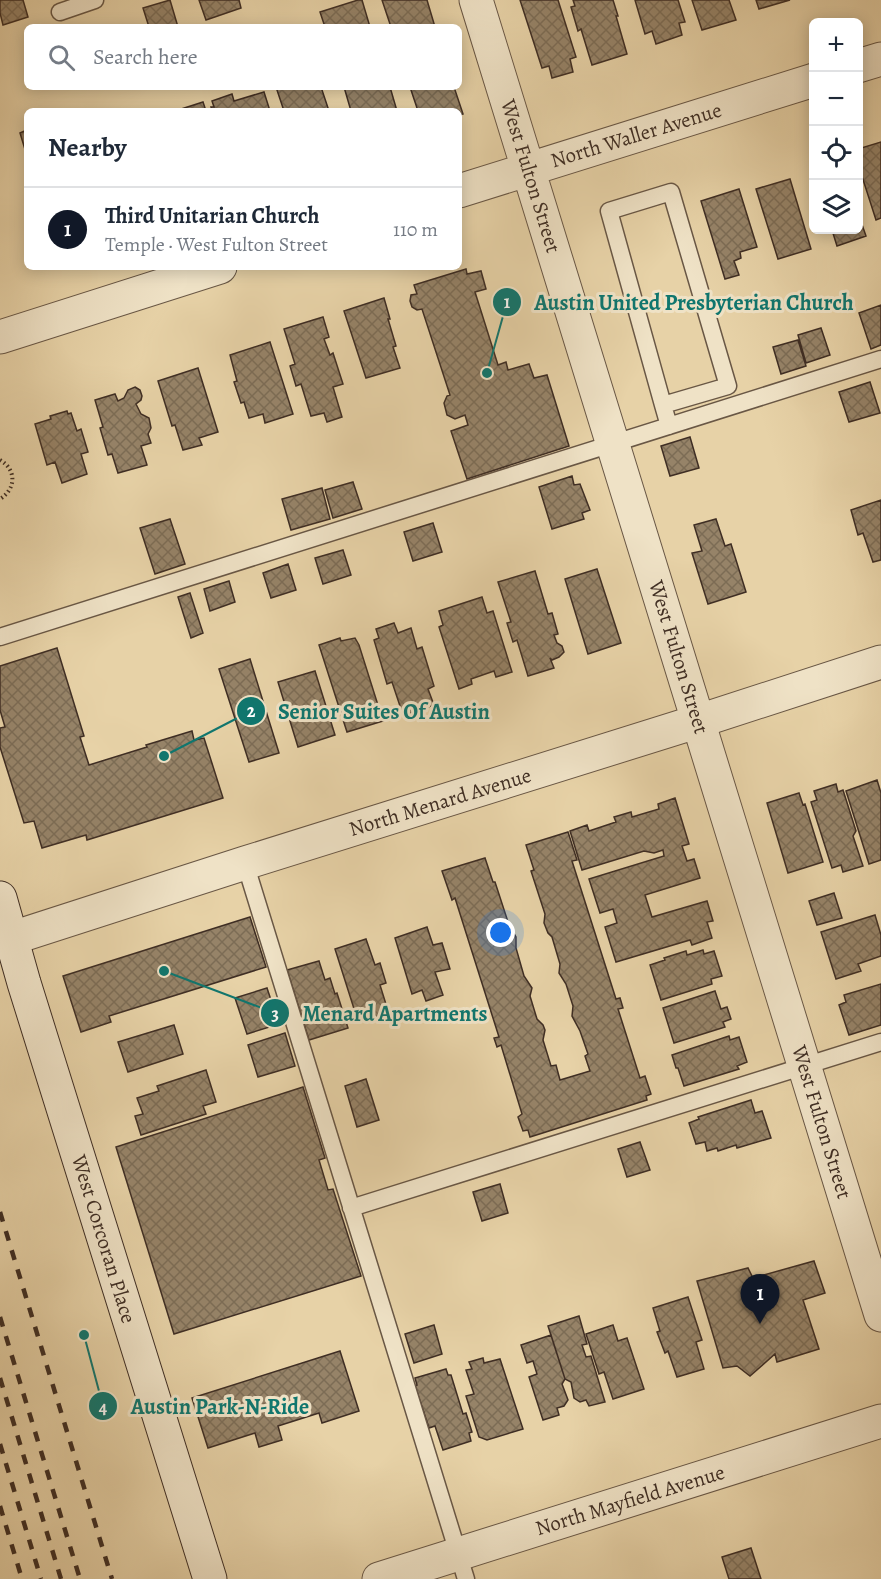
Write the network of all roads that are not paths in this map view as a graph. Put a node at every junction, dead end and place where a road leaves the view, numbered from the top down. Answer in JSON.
{"nodes":[{"id":1,"x":95,"y":0,"type":"edge"},
{"id":2,"x":476,"y":0,"type":"edge"},
{"id":3,"x":60,"y":12,"type":"dead end"},
{"id":4,"x":881,"y":59,"type":"edge"},
{"id":5,"x":863,"y":64,"type":"edge"},
{"id":6,"x":809,"y":81,"type":"edge"},
{"id":7,"x":529,"y":169,"type":"junction"},
{"id":8,"x":462,"y":190,"type":"edge"},
{"id":9,"x":211,"y":270,"type":"edge"},
{"id":10,"x":0,"y":337,"type":"edge"},
{"id":11,"x":881,"y":359,"type":"edge"},
{"id":12,"x":663,"y":405,"type":"junction"},
{"id":13,"x":669,"y":426,"type":"junction"},
{"id":14,"x":613,"y":444,"type":"junction"},
{"id":15,"x":0,"y":637,"type":"edge"},
{"id":16,"x":881,"y":663,"type":"edge"},
{"id":17,"x":699,"y":722,"type":"junction"},
{"id":18,"x":245,"y":863,"type":"junction"},
{"id":19,"x":0,"y":898,"type":"edge"},
{"id":20,"x":6,"y":940,"type":"edge"},
{"id":21,"x":881,"y":1042,"type":"edge"},
{"id":22,"x":805,"y":1066,"type":"junction"},
{"id":23,"x":351,"y":1208,"type":"junction"},
{"id":24,"x":881,"y":1315,"type":"edge"},
{"id":25,"x":881,"y":1421,"type":"edge"},
{"id":26,"x":462,"y":1567,"type":"edge"},
{"id":27,"x":210,"y":1579,"type":"edge"},
{"id":28,"x":379,"y":1579,"type":"edge"}],
"edges":[{"from":1,"to":3,"type":"lane"},
{"from":2,"to":7,"type":"street","name":"West Fulton Street"},
{"from":4,"to":5,"type":"street"},
{"from":6,"to":7,"type":"street","name":"North Waller Avenue"},
{"from":7,"to":8,"type":"street","name":"North Waller Avenue"},
{"from":7,"to":14,"type":"street","name":"West Fulton Street"},
{"from":9,"to":10,"type":"street"},
{"from":11,"to":13,"type":"lane"},
{"from":12,"to":12,"type":"lane"},
{"from":12,"to":13,"type":"lane"},
{"from":13,"to":14,"type":"lane"},
{"from":14,"to":15,"type":"lane"},
{"from":14,"to":17,"type":"street","name":"West Fulton Street"},
{"from":16,"to":17,"type":"street","name":"North Menard Avenue"},
{"from":17,"to":18,"type":"street","name":"North Menard Avenue"},
{"from":17,"to":22,"type":"street","name":"West Fulton Street"},
{"from":18,"to":20,"type":"street","name":"North Menard Avenue"},
{"from":18,"to":23,"type":"lane"},
{"from":19,"to":20,"type":"street","name":"West Corcoran Place"},
{"from":20,"to":27,"type":"street","name":"West Corcoran Place"},
{"from":21,"to":22,"type":"lane"},
{"from":22,"to":23,"type":"lane"},
{"from":22,"to":24,"type":"street","name":"West Fulton Street"},
{"from":23,"to":26,"type":"lane"},
{"from":25,"to":26,"type":"street","name":"North Mayfield Avenue"},
{"from":26,"to":28,"type":"street","name":"North Mayfield Avenue"}]}
